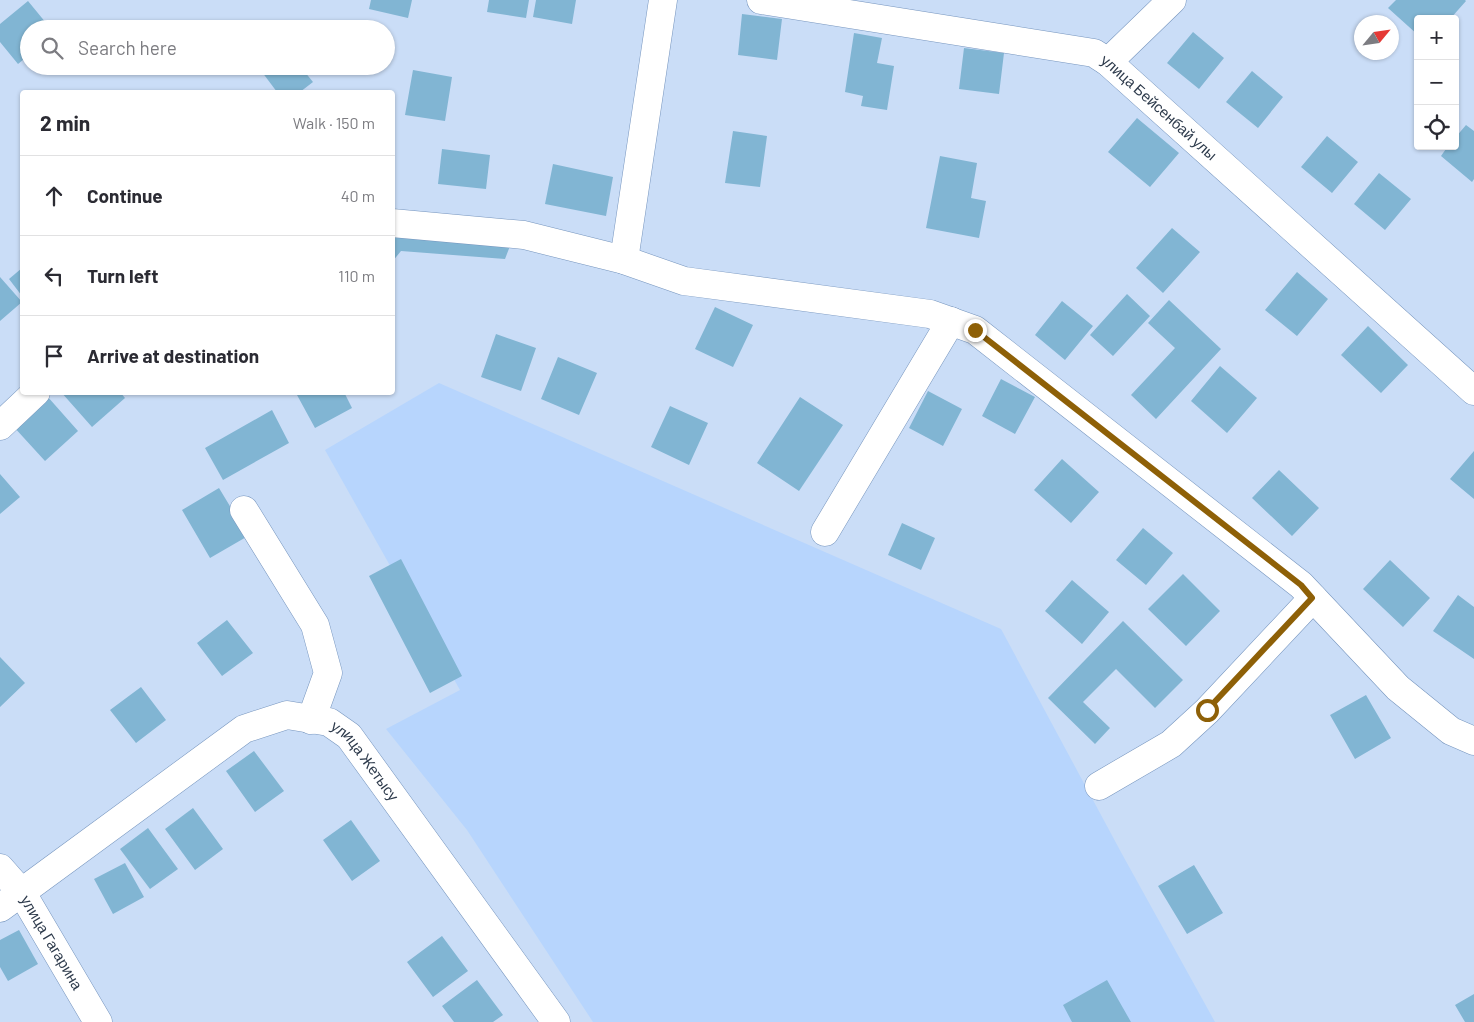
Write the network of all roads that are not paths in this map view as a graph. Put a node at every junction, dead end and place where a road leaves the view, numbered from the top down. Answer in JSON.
{"nodes":[{"id":1,"x":663,"y":0,"type":"edge"},
{"id":2,"x":1172,"y":0,"type":"edge"},
{"id":3,"x":774,"y":1,"type":"edge"},
{"id":4,"x":1108,"y":62,"type":"junction"},
{"id":5,"x":395,"y":223,"type":"edge"},
{"id":6,"x":624,"y":260,"type":"junction"},
{"id":7,"x":951,"y":321,"type":"junction"},
{"id":8,"x":1474,"y":391,"type":"edge"},
{"id":9,"x":33,"y":395,"type":"edge"},
{"id":10,"x":0,"y":426,"type":"edge"},
{"id":11,"x":244,"y":510,"type":"dead end"},
{"id":12,"x":825,"y":532,"type":"dead end"},
{"id":13,"x":1312,"y":598,"type":"junction"},
{"id":14,"x":311,"y":720,"type":"junction"},
{"id":15,"x":1474,"y":741,"type":"edge"},
{"id":16,"x":1100,"y":786,"type":"dead end"},
{"id":17,"x":0,"y":868,"type":"edge"},
{"id":18,"x":11,"y":901,"type":"edge"},
{"id":19,"x":98,"y":1022,"type":"edge"},
{"id":20,"x":556,"y":1022,"type":"edge"}],
"edges":[{"from":1,"to":6,"type":"street"},
{"from":2,"to":4,"type":"street"},
{"from":3,"to":4,"type":"street","name":"улица Бейсенбай улы"},
{"from":4,"to":8,"type":"street","name":"улица Бейсенбай улы"},
{"from":5,"to":6,"type":"street"},
{"from":6,"to":7,"type":"street"},
{"from":7,"to":12,"type":"street"},
{"from":7,"to":13,"type":"street"},
{"from":9,"to":10,"type":"street"},
{"from":11,"to":14,"type":"street"},
{"from":13,"to":15,"type":"street"},
{"from":13,"to":16,"type":"street"},
{"from":14,"to":18,"type":"street","name":"улица Жетысу"},
{"from":14,"to":20,"type":"street","name":"улица Жетысу"},
{"from":17,"to":18,"type":"street","name":"улица Гагарина"},
{"from":18,"to":19,"type":"street","name":"улица Гагарина"}]}
